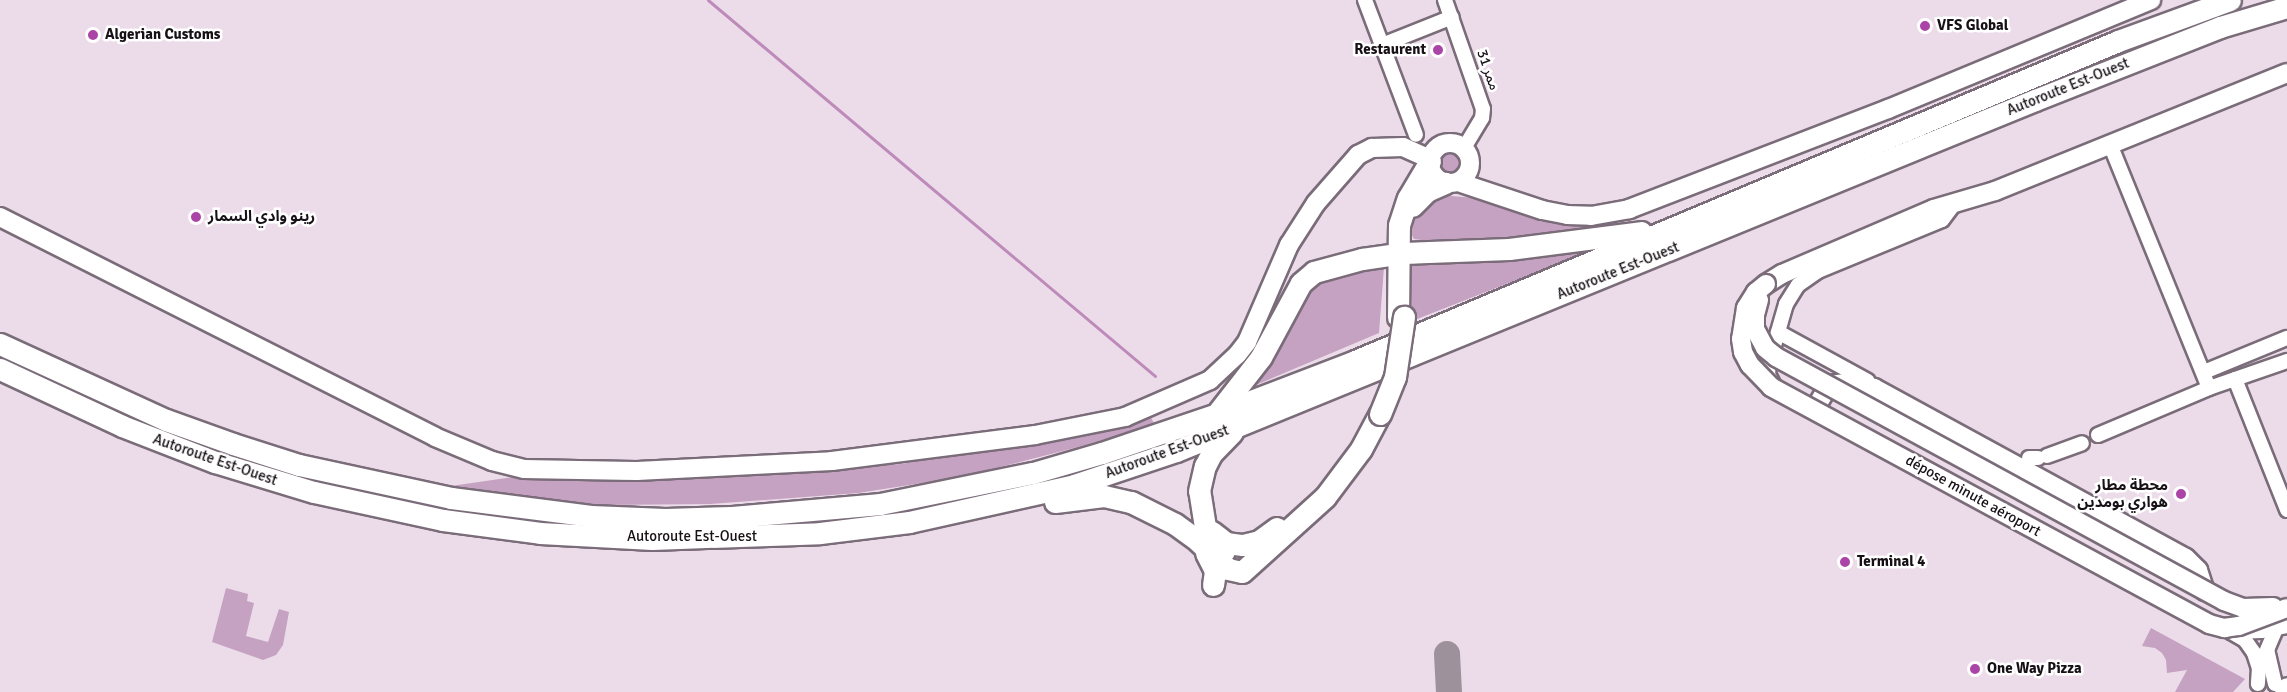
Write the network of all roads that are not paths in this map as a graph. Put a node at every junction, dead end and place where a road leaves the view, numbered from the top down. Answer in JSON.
{"nodes":[{"id":1,"x":1365,"y":0,"type":"edge"},
{"id":2,"x":1445,"y":0,"type":"edge"},
{"id":3,"x":2151,"y":0,"type":"edge"},
{"id":4,"x":2230,"y":0,"type":"edge"},
{"id":5,"x":2287,"y":7,"type":"edge"},
{"id":6,"x":1452,"y":17,"type":"junction"},
{"id":7,"x":1382,"y":45,"type":"junction"},
{"id":8,"x":2287,"y":73,"type":"edge"},
{"id":9,"x":1416,"y":135,"type":"dead end"},
{"id":10,"x":2110,"y":144,"type":"junction"},
{"id":11,"x":1467,"y":154,"type":"junction"},
{"id":12,"x":1430,"y":160,"type":"junction"},
{"id":13,"x":1452,"y":183,"type":"junction"},
{"id":14,"x":1504,"y":196,"type":"junction"},
{"id":15,"x":1955,"y":203,"type":"junction"},
{"id":16,"x":0,"y":218,"type":"edge"},
{"id":17,"x":1700,"y":218,"type":"junction"},
{"id":18,"x":1400,"y":254,"type":"junction"},
{"id":19,"x":1771,"y":280,"type":"junction"},
{"id":20,"x":1778,"y":332,"type":"junction"},
{"id":21,"x":2287,"y":338,"type":"edge"},
{"id":22,"x":0,"y":344,"type":"edge"},
{"id":23,"x":2287,"y":360,"type":"edge"},
{"id":24,"x":0,"y":369,"type":"edge"},
{"id":25,"x":2204,"y":372,"type":"junction"},
{"id":26,"x":2235,"y":379,"type":"junction"},
{"id":27,"x":1829,"y":385,"type":"junction"},
{"id":28,"x":2209,"y":388,"type":"junction"},
{"id":29,"x":1815,"y":409,"type":"junction"},
{"id":30,"x":1377,"y":413,"type":"junction"},
{"id":31,"x":1217,"y":414,"type":"junction"},
{"id":32,"x":1236,"y":428,"type":"junction"},
{"id":33,"x":2098,"y":435,"type":"dead end"},
{"id":34,"x":2082,"y":443,"type":"dead end"},
{"id":35,"x":2287,"y":510,"type":"edge"},
{"id":36,"x":1202,"y":516,"type":"junction"},
{"id":37,"x":909,"y":522,"type":"junction"},
{"id":38,"x":1291,"y":522,"type":"junction"},
{"id":39,"x":1226,"y":580,"type":"junction"},
{"id":40,"x":2287,"y":603,"type":"edge"},
{"id":41,"x":2287,"y":608,"type":"edge"},
{"id":42,"x":2282,"y":628,"type":"edge"},
{"id":43,"x":2231,"y":632,"type":"junction"},
{"id":44,"x":2253,"y":688,"type":"edge"},
{"id":45,"x":2283,"y":688,"type":"edge"}],
"edges":[{"from":1,"to":7,"type":"street"},
{"from":2,"to":6,"type":"street","name":"ممر 31"},
{"from":3,"to":14,"type":"main road"},
{"from":4,"to":17,"type":"highway","name":"Autoroute Est-Ouest"},
{"from":5,"to":32,"type":"highway","name":"Autoroute Est-Ouest"},
{"from":6,"to":7,"type":"street"},
{"from":6,"to":11,"type":"street","name":"ممر 31"},
{"from":7,"to":9,"type":"street"},
{"from":8,"to":10,"type":"main road"},
{"from":10,"to":15,"type":"main road"},
{"from":10,"to":25,"type":"street"},
{"from":11,"to":12,"type":"main road"},
{"from":11,"to":13,"type":"main road"},
{"from":11,"to":14,"type":"main road"},
{"from":12,"to":13,"type":"main road"},
{"from":12,"to":16,"type":"main road"},
{"from":12,"to":18,"type":"highway"},
{"from":13,"to":14,"type":"main road"},
{"from":13,"to":18,"type":"highway"},
{"from":15,"to":19,"type":"main road"},
{"from":15,"to":20,"type":"street"},
{"from":17,"to":18,"type":"highway"},
{"from":17,"to":31,"type":"highway","name":"Autoroute Est-Ouest"},
{"from":18,"to":30,"type":"highway","bridge":true},
{"from":18,"to":31,"type":"highway"},
{"from":19,"to":27,"type":"main road","name":"dépose minute aéroport","bridge":true},
{"from":19,"to":29,"type":"main road","name":"dépose minute aéroport","bridge":true},
{"from":20,"to":34,"type":"street"},
{"from":20,"to":43,"type":"street"},
{"from":21,"to":25,"type":"street"},
{"from":22,"to":31,"type":"highway","name":"Autoroute Est-Ouest"},
{"from":23,"to":26,"type":"street"},
{"from":24,"to":37,"type":"highway","name":"Autoroute Est-Ouest"},
{"from":25,"to":28,"type":"street"},
{"from":26,"to":28,"type":"street"},
{"from":26,"to":35,"type":"street"},
{"from":27,"to":29,"type":"main road"},
{"from":27,"to":40,"type":"main road","name":"dépose minute aéroport","bridge":true},
{"from":28,"to":33,"type":"street"},
{"from":29,"to":41,"type":"main road","name":"dépose minute aéroport","bridge":true},
{"from":30,"to":38,"type":"highway"},
{"from":30,"to":39,"type":"highway"},
{"from":32,"to":36,"type":"highway"},
{"from":32,"to":37,"type":"highway","name":"Autoroute Est-Ouest"},
{"from":36,"to":38,"type":"highway"},
{"from":36,"to":39,"type":"highway"},
{"from":37,"to":39,"type":"highway"},
{"from":38,"to":39,"type":"highway"},
{"from":42,"to":43,"type":"street"},
{"from":42,"to":45,"type":"street"},
{"from":43,"to":44,"type":"street"},
{"from":44,"to":45,"type":"street"}]}
